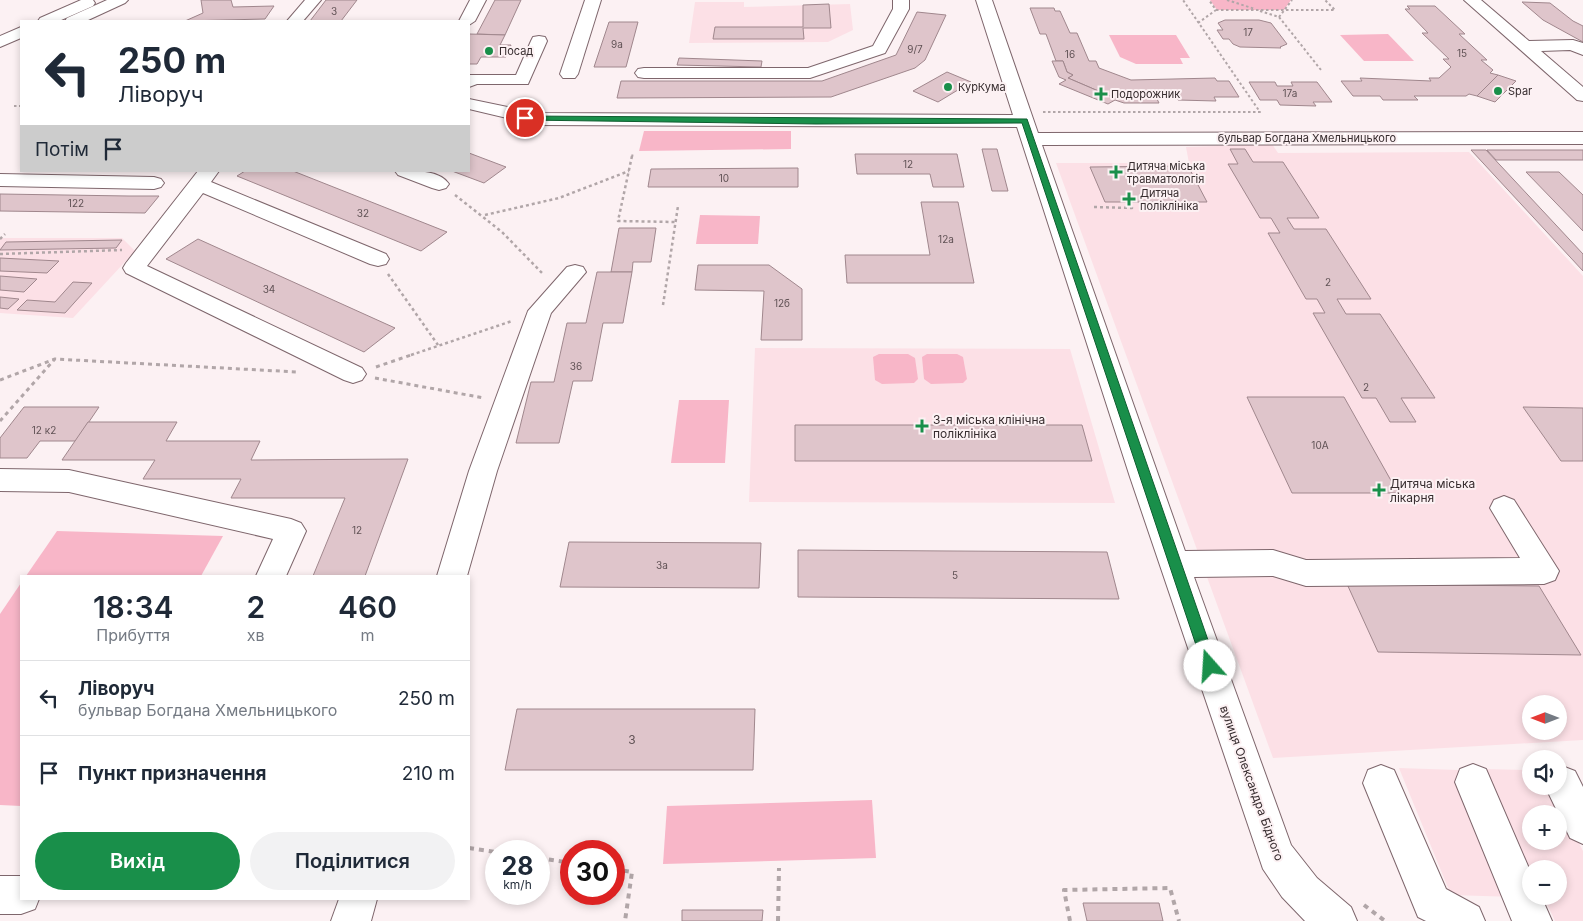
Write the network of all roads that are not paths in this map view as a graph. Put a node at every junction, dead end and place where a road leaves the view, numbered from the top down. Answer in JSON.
{"nodes":[{"id":1,"x":93,"y":0,"type":"edge"},
{"id":2,"x":120,"y":0,"type":"edge"},
{"id":3,"x":313,"y":0,"type":"edge"},
{"id":4,"x":478,"y":0,"type":"edge"},
{"id":5,"x":593,"y":0,"type":"edge"},
{"id":6,"x":901,"y":0,"type":"edge"},
{"id":7,"x":984,"y":0,"type":"edge"},
{"id":8,"x":1472,"y":0,"type":"edge"},
{"id":9,"x":48,"y":20,"type":"edge"},
{"id":10,"x":75,"y":20,"type":"edge"},
{"id":11,"x":297,"y":20,"type":"edge"},
{"id":12,"x":468,"y":20,"type":"edge"},
{"id":13,"x":20,"y":32,"type":"edge"},
{"id":14,"x":539,"y":41,"type":"dead end"},
{"id":15,"x":0,"y":42,"type":"edge"},
{"id":16,"x":20,"y":44,"type":"edge"},
{"id":17,"x":1524,"y":46,"type":"junction"},
{"id":18,"x":1583,"y":50,"type":"edge"},
{"id":19,"x":0,"y":54,"type":"edge"},
{"id":20,"x":644,"y":73,"type":"dead end"},
{"id":21,"x":569,"y":74,"type":"dead end"},
{"id":22,"x":470,"y":81,"type":"edge"},
{"id":23,"x":1583,"y":96,"type":"edge"},
{"id":24,"x":470,"y":104,"type":"edge"},
{"id":25,"x":1028,"y":130,"type":"junction"},
{"id":26,"x":1583,"y":138,"type":"edge"},
{"id":27,"x":408,"y":172,"type":"edge"},
{"id":28,"x":204,"y":178,"type":"edge"},
{"id":29,"x":0,"y":180,"type":"edge"},
{"id":30,"x":154,"y":183,"type":"dead end"},
{"id":31,"x":439,"y":184,"type":"road end"},
{"id":32,"x":378,"y":259,"type":"road end"},
{"id":33,"x":575,"y":272,"type":"dead end"},
{"id":34,"x":353,"y":374,"type":"road end"},
{"id":35,"x":0,"y":480,"type":"edge"},
{"id":36,"x":1504,"y":508,"type":"dead end"},
{"id":37,"x":1174,"y":564,"type":"junction"},
{"id":38,"x":271,"y":575,"type":"edge"},
{"id":39,"x":452,"y":575,"type":"edge"},
{"id":40,"x":1473,"y":782,"type":"dead end"},
{"id":41,"x":1381,"y":784,"type":"dead end"},
{"id":42,"x":1567,"y":794,"type":"edge"},
{"id":43,"x":1583,"y":825,"type":"edge"},
{"id":44,"x":0,"y":895,"type":"edge"},
{"id":45,"x":20,"y":895,"type":"edge"},
{"id":46,"x":358,"y":900,"type":"edge"},
{"id":47,"x":351,"y":921,"type":"edge"},
{"id":48,"x":1337,"y":921,"type":"edge"},
{"id":49,"x":1465,"y":921,"type":"edge"},
{"id":50,"x":1532,"y":921,"type":"edge"}],
"edges":[{"from":1,"to":9,"type":"street"},
{"from":2,"to":10,"type":"street"},
{"from":3,"to":11,"type":"street"},
{"from":4,"to":12,"type":"street"},
{"from":5,"to":21,"type":"street"},
{"from":6,"to":20,"type":"street"},
{"from":7,"to":25,"type":"street","name":"вулиця Олександра Бідного"},
{"from":8,"to":17,"type":"street"},
{"from":13,"to":15,"type":"street"},
{"from":14,"to":22,"type":"street"},
{"from":16,"to":19,"type":"street"},
{"from":17,"to":18,"type":"street"},
{"from":17,"to":23,"type":"street"},
{"from":24,"to":25,"type":"street","name":"бульвар Богдана Хмельницького"},
{"from":25,"to":26,"type":"street","name":"бульвар Богдана Хмельницького"},
{"from":25,"to":37,"type":"street","name":"вулиця Олександра Бідного"},
{"from":27,"to":31,"type":"street"},
{"from":28,"to":32,"type":"street"},
{"from":28,"to":34,"type":"street"},
{"from":29,"to":30,"type":"street"},
{"from":33,"to":39,"type":"street"},
{"from":35,"to":38,"type":"street"},
{"from":36,"to":37,"type":"street"},
{"from":37,"to":48,"type":"street","name":"вулиця Олександра Бідного"},
{"from":40,"to":50,"type":"street"},
{"from":41,"to":49,"type":"street"},
{"from":42,"to":43,"type":"street"},
{"from":44,"to":45,"type":"street"},
{"from":46,"to":47,"type":"street"}]}
